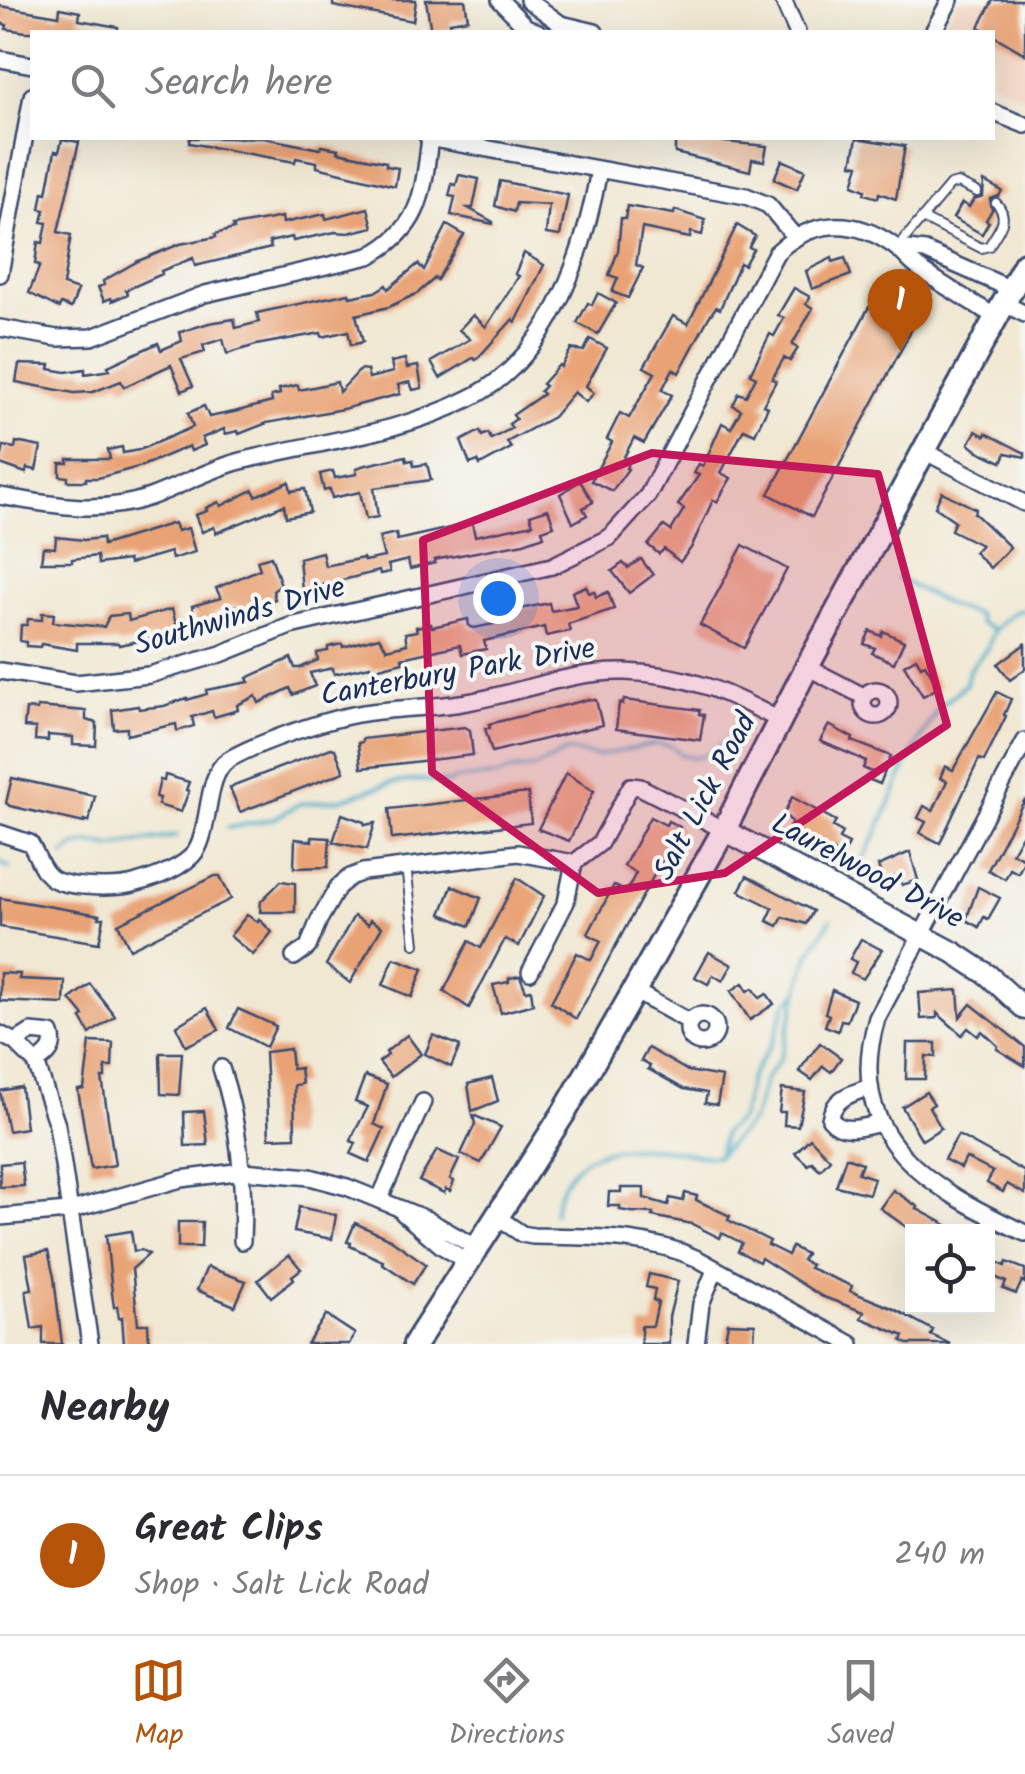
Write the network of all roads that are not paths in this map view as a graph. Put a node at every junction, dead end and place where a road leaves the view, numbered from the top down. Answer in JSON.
{"nodes":[{"id":1,"x":500,"y":0,"type":"edge"},
{"id":2,"x":528,"y":0,"type":"edge"},
{"id":3,"x":783,"y":0,"type":"edge"},
{"id":4,"x":950,"y":0,"type":"edge"},
{"id":5,"x":533,"y":30,"type":"edge"},
{"id":6,"x":586,"y":30,"type":"edge"},
{"id":7,"x":796,"y":30,"type":"edge"},
{"id":8,"x":934,"y":30,"type":"edge"},
{"id":9,"x":0,"y":60,"type":"edge"},
{"id":10,"x":30,"y":65,"type":"edge"},
{"id":11,"x":30,"y":107,"type":"edge"},
{"id":12,"x":995,"y":113,"type":"edge"},
{"id":13,"x":1025,"y":125,"type":"edge"},
{"id":14,"x":429,"y":140,"type":"edge"},
{"id":15,"x":440,"y":140,"type":"edge"},
{"id":16,"x":599,"y":170,"type":"junction"},
{"id":17,"x":978,"y":192,"type":"dead end"},
{"id":18,"x":996,"y":203,"type":"dead end"},
{"id":19,"x":922,"y":218,"type":"junction"},
{"id":20,"x":795,"y":236,"type":"junction"},
{"id":21,"x":897,"y":248,"type":"junction"},
{"id":22,"x":1025,"y":264,"type":"edge"},
{"id":23,"x":0,"y":274,"type":"edge"},
{"id":24,"x":1003,"y":303,"type":"junction"},
{"id":25,"x":1025,"y":314,"type":"edge"},
{"id":26,"x":0,"y":328,"type":"edge"},
{"id":27,"x":924,"y":451,"type":"junction"},
{"id":28,"x":0,"y":496,"type":"edge"},
{"id":29,"x":1024,"y":502,"type":"edge"},
{"id":30,"x":1025,"y":519,"type":"edge"},
{"id":31,"x":808,"y":667,"type":"junction"},
{"id":32,"x":0,"y":671,"type":"edge"},
{"id":33,"x":865,"y":697,"type":"dead end"},
{"id":34,"x":781,"y":722,"type":"junction"},
{"id":35,"x":1025,"y":741,"type":"edge"},
{"id":36,"x":724,"y":830,"type":"junction"},
{"id":37,"x":0,"y":833,"type":"edge"},
{"id":38,"x":574,"y":863,"type":"junction"},
{"id":39,"x":406,"y":866,"type":"junction"},
{"id":40,"x":920,"y":934,"type":"junction"},
{"id":41,"x":415,"y":944,"type":"dead end"},
{"id":42,"x":294,"y":956,"type":"dead end"},
{"id":43,"x":530,"y":972,"type":"dead end"},
{"id":44,"x":634,"y":991,"type":"junction"},
{"id":45,"x":1025,"y":1009,"type":"edge"},
{"id":46,"x":690,"y":1022,"type":"dead end"},
{"id":47,"x":7,"y":1038,"type":"edge"},
{"id":48,"x":36,"y":1063,"type":"junction"},
{"id":49,"x":221,"y":1068,"type":"dead end"},
{"id":50,"x":870,"y":1087,"type":"junction"},
{"id":51,"x":423,"y":1102,"type":"dead end"},
{"id":52,"x":881,"y":1123,"type":"junction"},
{"id":53,"x":243,"y":1171,"type":"junction"},
{"id":54,"x":379,"y":1200,"type":"junction"},
{"id":55,"x":68,"y":1211,"type":"junction"},
{"id":56,"x":0,"y":1217,"type":"edge"},
{"id":57,"x":497,"y":1217,"type":"junction"},
{"id":58,"x":1025,"y":1233,"type":"edge"},
{"id":59,"x":242,"y":1241,"type":"dead end"},
{"id":60,"x":473,"y":1255,"type":"junction"},
{"id":61,"x":715,"y":1270,"type":"junction"},
{"id":62,"x":90,"y":1344,"type":"edge"},
{"id":63,"x":416,"y":1344,"type":"edge"},
{"id":64,"x":696,"y":1344,"type":"edge"},
{"id":65,"x":851,"y":1344,"type":"edge"}],
"edges":[{"from":1,"to":5,"type":"street"},
{"from":2,"to":6,"type":"street"},
{"from":3,"to":7,"type":"street"},
{"from":4,"to":8,"type":"street"},
{"from":9,"to":10,"type":"street"},
{"from":11,"to":23,"type":"street"},
{"from":12,"to":13,"type":"street"},
{"from":14,"to":26,"type":"street"},
{"from":15,"to":16,"type":"street"},
{"from":16,"to":20,"type":"street"},
{"from":16,"to":28,"type":"street"},
{"from":17,"to":19,"type":"lane"},
{"from":18,"to":19,"type":"lane"},
{"from":19,"to":21,"type":"lane"},
{"from":20,"to":21,"type":"street"},
{"from":20,"to":32,"type":"street","name":"Southwinds Drive"},
{"from":21,"to":24,"type":"street"},
{"from":21,"to":24,"type":"street"},
{"from":22,"to":24,"type":"main road","name":"Salt Lick Road"},
{"from":24,"to":25,"type":"street"},
{"from":24,"to":27,"type":"main road","name":"Salt Lick Road"},
{"from":27,"to":29,"type":"street"},
{"from":27,"to":31,"type":"main road","name":"Salt Lick Road"},
{"from":29,"to":30,"type":"street"},
{"from":31,"to":33,"type":"street"},
{"from":31,"to":34,"type":"main road","name":"Salt Lick Road"},
{"from":34,"to":36,"type":"main road","name":"Salt Lick Road"},
{"from":34,"to":37,"type":"street","name":"Canterbury Park Drive"},
{"from":35,"to":40,"type":"street"},
{"from":36,"to":38,"type":"street"},
{"from":36,"to":40,"type":"street","name":"Laurelwood Drive"},
{"from":36,"to":44,"type":"main road","name":"Salt Lick Road"},
{"from":38,"to":39,"type":"street"},
{"from":38,"to":43,"type":"street"},
{"from":39,"to":41,"type":"lane"},
{"from":39,"to":42,"type":"street"},
{"from":40,"to":45,"type":"street","name":"Laurelwood Drive"},
{"from":40,"to":50,"type":"street"},
{"from":44,"to":46,"type":"street"},
{"from":44,"to":57,"type":"main road","name":"Salt Lick Road"},
{"from":47,"to":48,"type":"street"},
{"from":47,"to":48,"type":"street"},
{"from":48,"to":55,"type":"street"},
{"from":49,"to":53,"type":"street"},
{"from":50,"to":52,"type":"street"},
{"from":50,"to":52,"type":"street"},
{"from":51,"to":54,"type":"street"},
{"from":52,"to":58,"type":"street"},
{"from":53,"to":54,"type":"street"},
{"from":53,"to":55,"type":"street"},
{"from":53,"to":59,"type":"street"},
{"from":54,"to":60,"type":"street"},
{"from":55,"to":56,"type":"street"},
{"from":55,"to":62,"type":"street"},
{"from":57,"to":60,"type":"main road","name":"Salt Lick Road"},
{"from":57,"to":61,"type":"street"},
{"from":60,"to":63,"type":"main road","name":"Salt Lick Road"},
{"from":61,"to":64,"type":"street"},
{"from":61,"to":65,"type":"street"}]}
